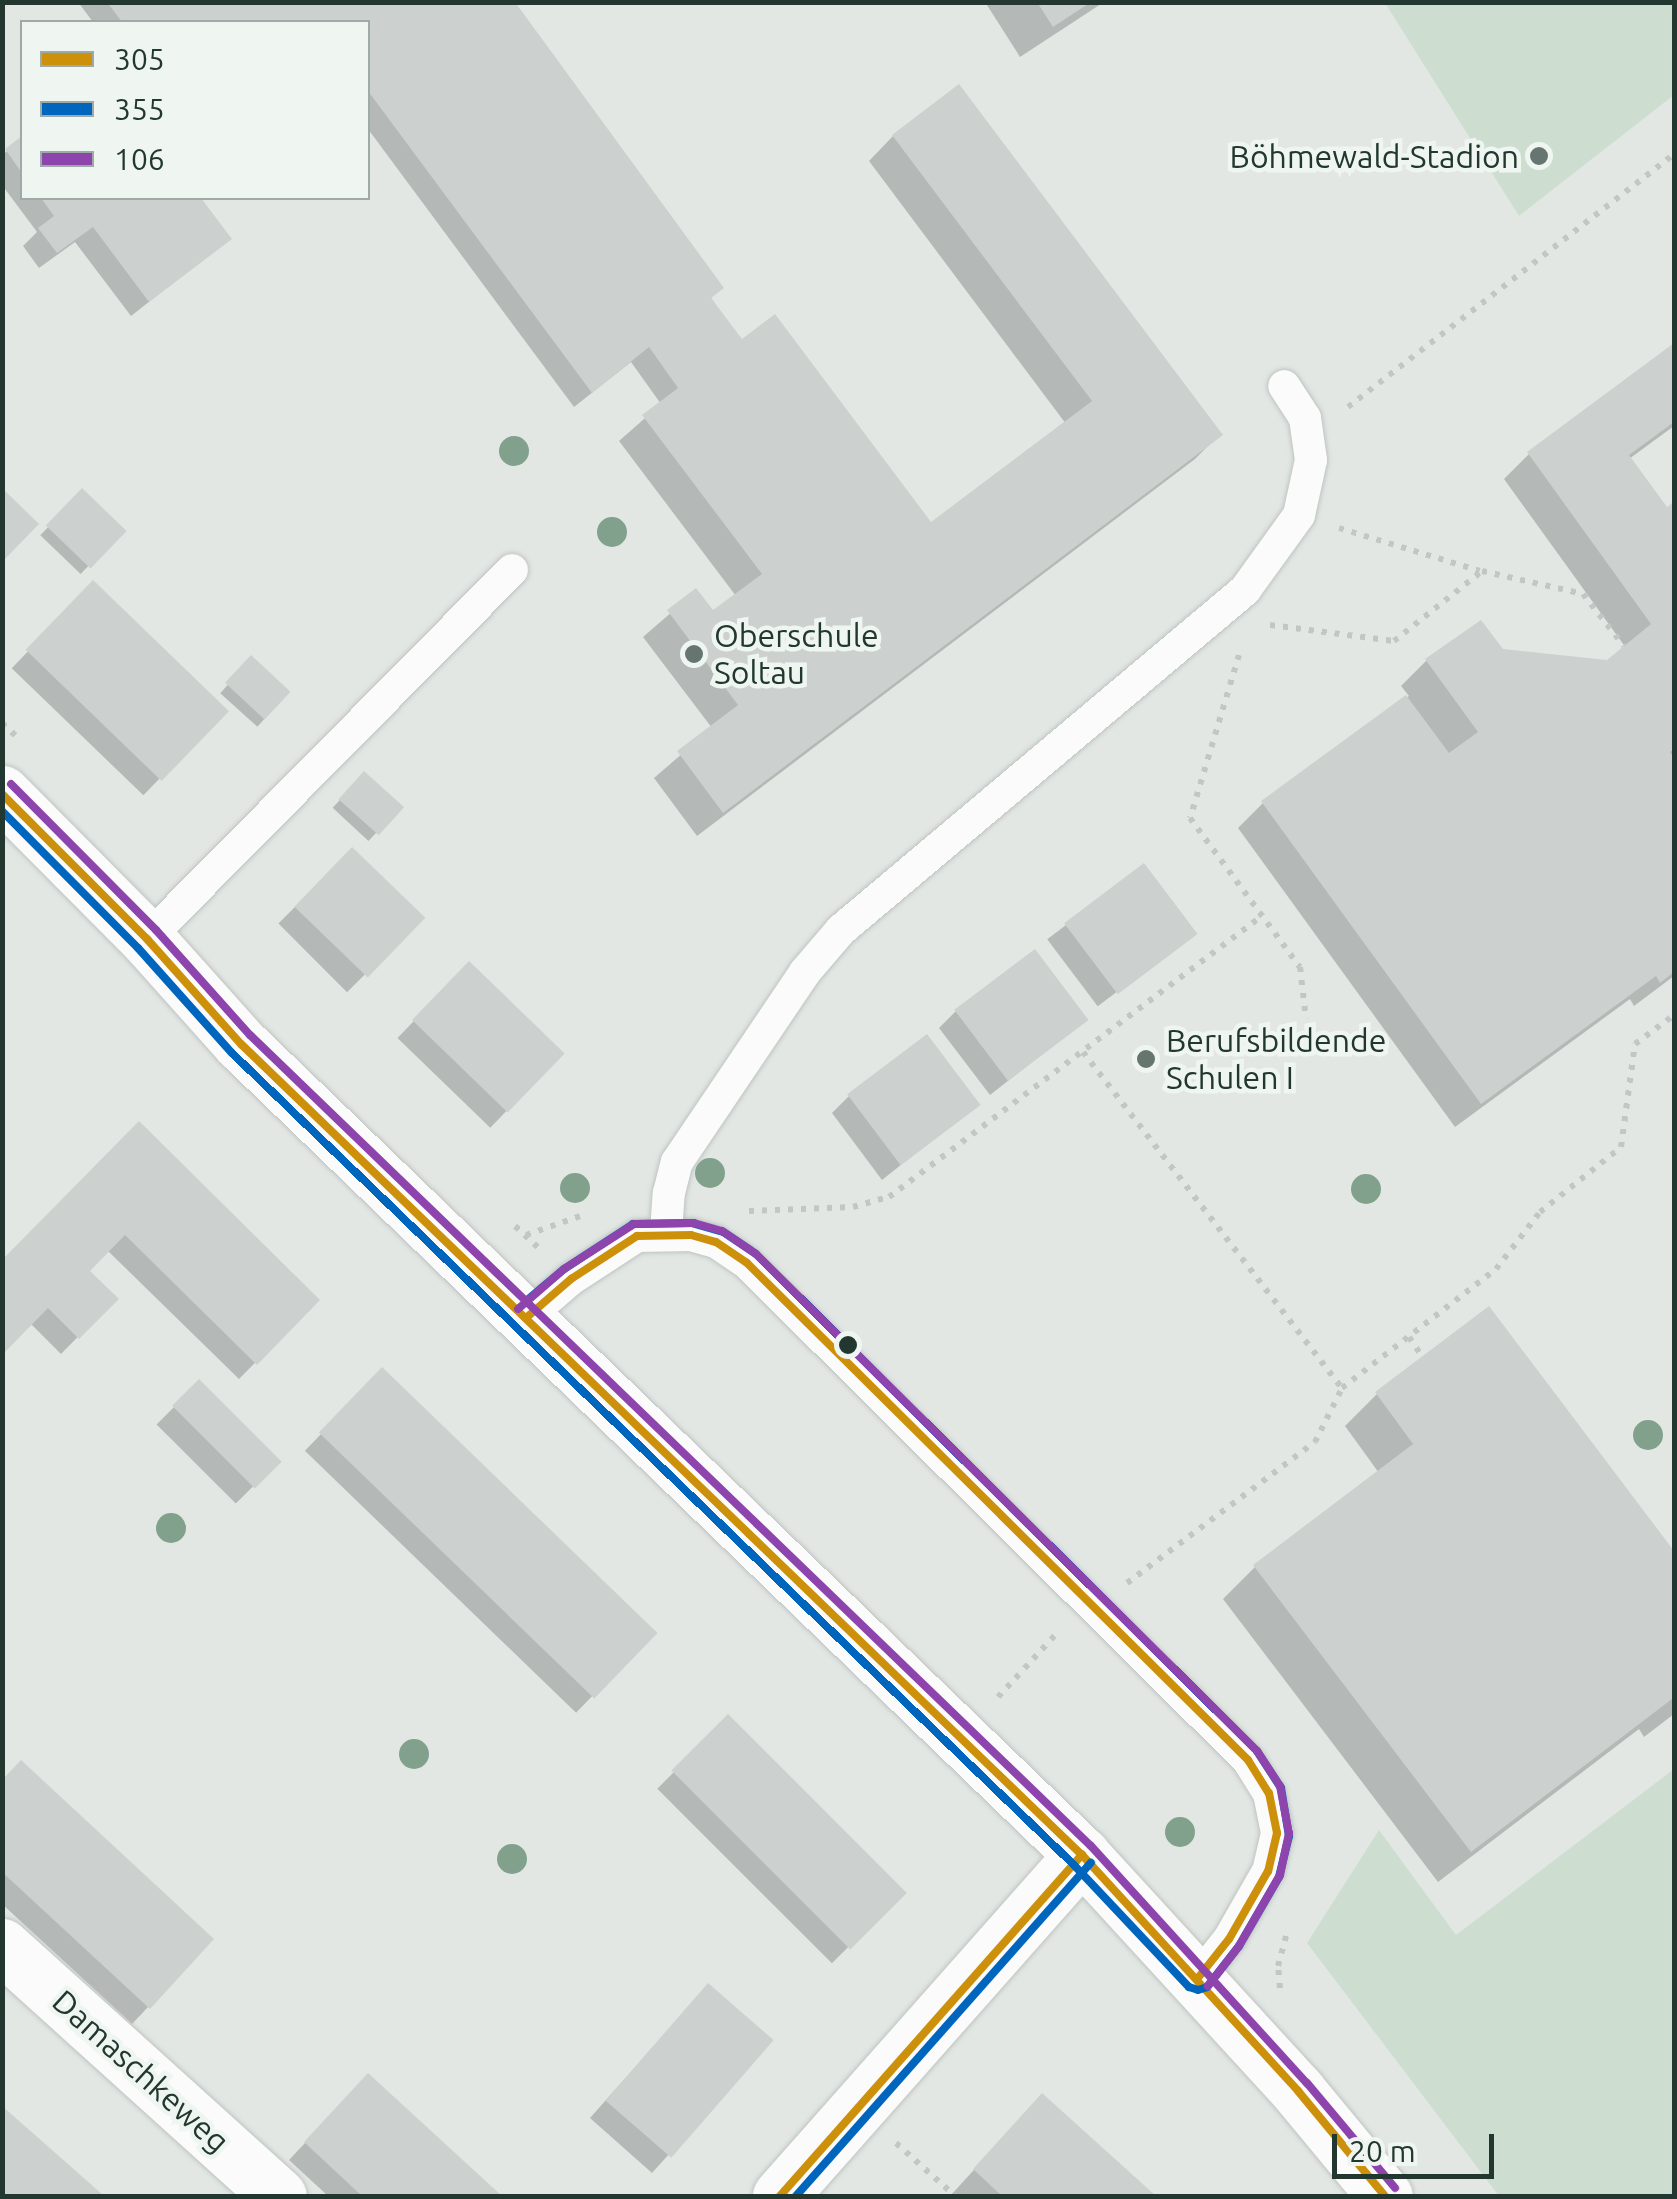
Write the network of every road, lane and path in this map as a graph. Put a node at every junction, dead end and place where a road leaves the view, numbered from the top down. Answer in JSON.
{"nodes":[{"id":1,"x":1674,"y":154,"type":"edge"},
{"id":2,"x":1284,"y":386,"type":"dead end"},
{"id":3,"x":1308,"y":439,"type":"junction"},
{"id":4,"x":1299,"y":515,"type":"junction"},
{"id":5,"x":512,"y":570,"type":"dead end"},
{"id":6,"x":1482,"y":571,"type":"junction"},
{"id":7,"x":1240,"y":613,"type":"junction"},
{"id":8,"x":1624,"y":646,"type":"dead end"},
{"id":9,"x":2,"y":793,"type":"edge"},
{"id":10,"x":1260,"y":917,"type":"junction"},
{"id":11,"x":147,"y":938,"type":"junction"},
{"id":12,"x":1674,"y":1015,"type":"edge"},
{"id":13,"x":1306,"y":1020,"type":"dead end"},
{"id":14,"x":1083,"y":1052,"type":"junction"},
{"id":15,"x":748,"y":1211,"type":"dead end"},
{"id":16,"x":666,"y":1232,"type":"junction"},
{"id":17,"x":526,"y":1318,"type":"junction"},
{"id":18,"x":1409,"y":1336,"type":"junction"},
{"id":19,"x":1422,"y":1356,"type":"dead end"},
{"id":20,"x":1342,"y":1388,"type":"junction"},
{"id":21,"x":1087,"y":1600,"type":"junction"},
{"id":22,"x":959,"y":1737,"type":"junction"},
{"id":23,"x":1082,"y":1856,"type":"junction"},
{"id":24,"x":2,"y":1946,"type":"edge"},
{"id":25,"x":1198,"y":1978,"type":"junction"},
{"id":26,"x":857,"y":2109,"type":"junction"},
{"id":27,"x":278,"y":2196,"type":"edge"},
{"id":28,"x":780,"y":2196,"type":"edge"},
{"id":29,"x":956,"y":2196,"type":"edge"},
{"id":30,"x":1386,"y":2196,"type":"edge"}],
"edges":[{"from":1,"to":3,"type":"path"},
{"from":2,"to":3,"type":"lane"},
{"from":3,"to":4,"type":"lane"},
{"from":4,"to":6,"type":"path"},
{"from":4,"to":7,"type":"lane"},
{"from":5,"to":11,"type":"lane"},
{"from":6,"to":7,"type":"path"},
{"from":6,"to":8,"type":"path"},
{"from":7,"to":10,"type":"path"},
{"from":7,"to":16,"type":"lane"},
{"from":9,"to":11,"type":"main road"},
{"from":10,"to":13,"type":"path"},
{"from":10,"to":14,"type":"path"},
{"from":11,"to":17,"type":"main road"},
{"from":12,"to":18,"type":"path"},
{"from":14,"to":15,"type":"path"},
{"from":14,"to":20,"type":"path"},
{"from":16,"to":17,"type":"lane"},
{"from":16,"to":21,"type":"lane"},
{"from":17,"to":22,"type":"main road"},
{"from":18,"to":19,"type":"path"},
{"from":18,"to":20,"type":"path"},
{"from":20,"to":21,"type":"path"},
{"from":21,"to":22,"type":"path"},
{"from":21,"to":25,"type":"lane"},
{"from":22,"to":23,"type":"main road"},
{"from":23,"to":25,"type":"main road"},
{"from":23,"to":26,"type":"main road"},
{"from":24,"to":27,"type":"main road","name":"Damaschkeweg"},
{"from":25,"to":30,"type":"main road"},
{"from":26,"to":28,"type":"main road"},
{"from":26,"to":29,"type":"path"}]}
